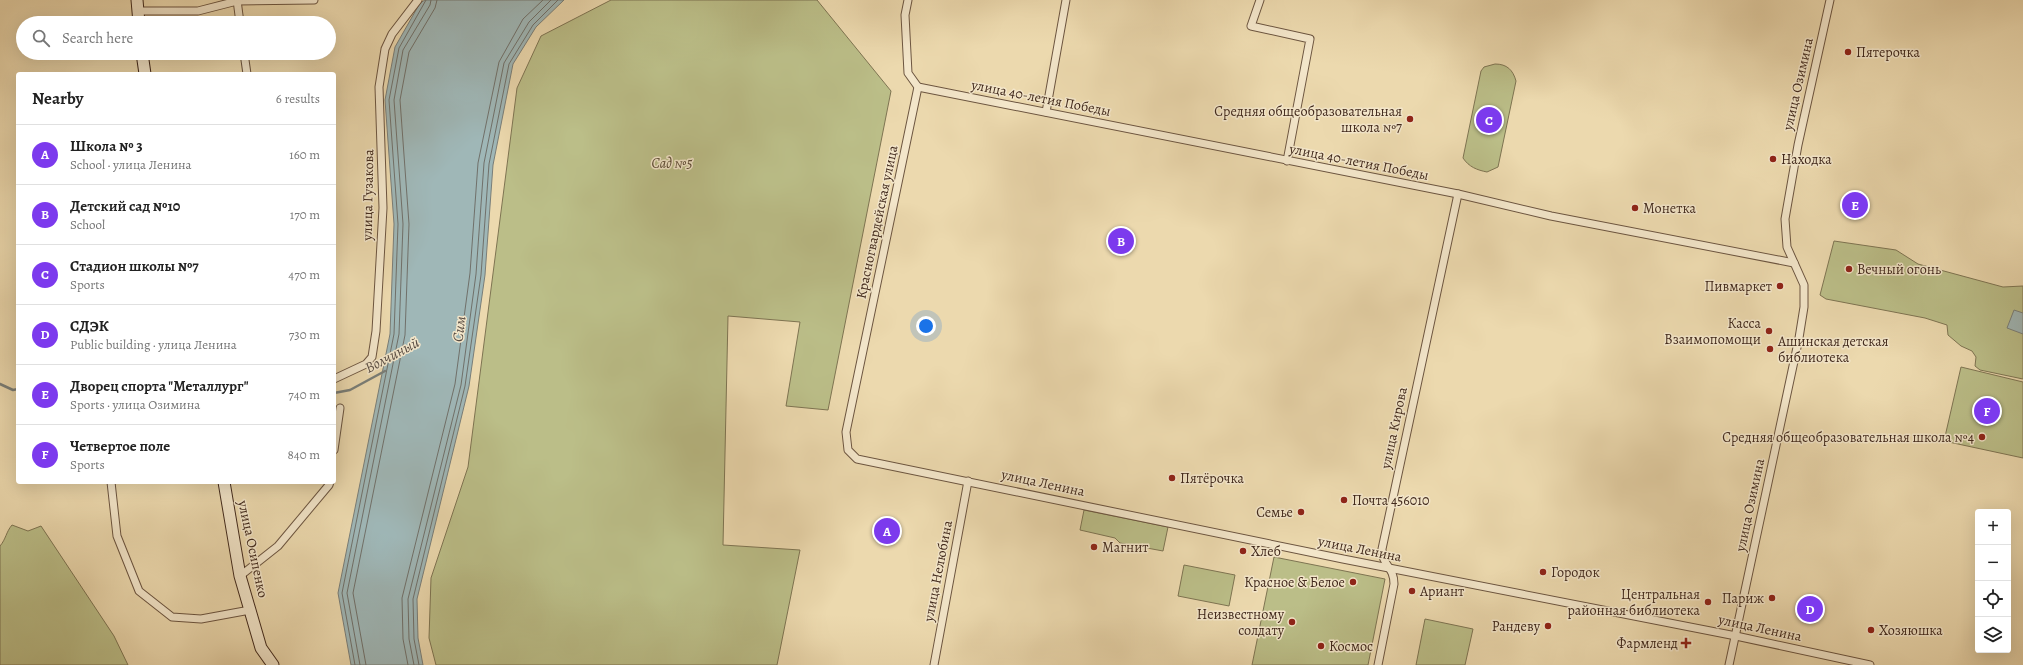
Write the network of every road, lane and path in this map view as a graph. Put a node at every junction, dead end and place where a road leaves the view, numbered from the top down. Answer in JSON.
{"nodes":[{"id":1,"x":137,"y":0,"type":"edge"},
{"id":2,"x":314,"y":0,"type":"edge"},
{"id":3,"x":418,"y":0,"type":"edge"},
{"id":4,"x":908,"y":0,"type":"edge"},
{"id":5,"x":1066,"y":0,"type":"edge"},
{"id":6,"x":1260,"y":0,"type":"edge"},
{"id":7,"x":1830,"y":0,"type":"edge"},
{"id":8,"x":237,"y":1,"type":"edge"},
{"id":9,"x":138,"y":12,"type":"junction"},
{"id":10,"x":138,"y":16,"type":"edge"},
{"id":11,"x":239,"y":16,"type":"edge"},
{"id":12,"x":143,"y":60,"type":"edge"},
{"id":13,"x":245,"y":60,"type":"edge"},
{"id":14,"x":145,"y":72,"type":"edge"},
{"id":15,"x":246,"y":72,"type":"edge"},
{"id":16,"x":918,"y":87,"type":"junction"},
{"id":17,"x":1046,"y":112,"type":"junction"},
{"id":18,"x":1287,"y":161,"type":"junction"},
{"id":19,"x":1458,"y":194,"type":"junction"},
{"id":20,"x":1794,"y":263,"type":"junction"},
{"id":21,"x":336,"y":379,"type":"edge"},
{"id":22,"x":340,"y":408,"type":"dead end"},
{"id":23,"x":336,"y":436,"type":"edge"},
{"id":24,"x":848,"y":450,"type":"joint"},
{"id":25,"x":968,"y":482,"type":"junction"},
{"id":26,"x":111,"y":484,"type":"edge"},
{"id":27,"x":224,"y":484,"type":"edge"},
{"id":28,"x":329,"y":484,"type":"edge"},
{"id":29,"x":1389,"y":568,"type":"junction"},
{"id":30,"x":240,"y":576,"type":"junction"},
{"id":31,"x":250,"y":610,"type":"junction"},
{"id":32,"x":1736,"y":636,"type":"junction"},
{"id":33,"x":273,"y":665,"type":"edge"},
{"id":34,"x":934,"y":665,"type":"edge"},
{"id":35,"x":1378,"y":665,"type":"edge"},
{"id":36,"x":1729,"y":665,"type":"edge"},
{"id":37,"x":1870,"y":665,"type":"edge"}],
"edges":[{"from":1,"to":9,"type":"main road"},
{"from":2,"to":8,"type":"street"},
{"from":3,"to":21,"type":"street","name":"улица Гузакова"},
{"from":4,"to":16,"type":"street"},
{"from":5,"to":17,"type":"street"},
{"from":6,"to":18,"type":"street"},
{"from":7,"to":20,"type":"street","name":"улица Озимина"},
{"from":8,"to":9,"type":"street"},
{"from":8,"to":11,"type":"street"},
{"from":9,"to":10,"type":"main road"},
{"from":12,"to":14,"type":"main road"},
{"from":13,"to":15,"type":"street"},
{"from":16,"to":17,"type":"street","name":"улица 40-летия Победы"},
{"from":16,"to":24,"type":"street","name":"Красногвардейская улица"},
{"from":17,"to":18,"type":"street","name":"улица 40-летия Победы"},
{"from":18,"to":19,"type":"street","name":"улица 40-летия Победы"},
{"from":19,"to":20,"type":"street","name":"улица 40-летия Победы"},
{"from":19,"to":29,"type":"street","name":"улица Кирова"},
{"from":20,"to":32,"type":"street","name":"улица Озимина"},
{"from":22,"to":23,"type":"street"},
{"from":24,"to":25,"type":"street","name":"улица Ленина"},
{"from":25,"to":29,"type":"street","name":"улица Ленина"},
{"from":25,"to":34,"type":"street","name":"улица Нелюбина"},
{"from":26,"to":31,"type":"street"},
{"from":27,"to":30,"type":"main road","name":"улица Осипенко"},
{"from":28,"to":30,"type":"street"},
{"from":29,"to":32,"type":"street","name":"улица Ленина"},
{"from":29,"to":35,"type":"street","name":"улица Кирова"},
{"from":30,"to":31,"type":"main road","name":"улица Осипенко"},
{"from":31,"to":33,"type":"main road","name":"улица Осипенко"},
{"from":32,"to":36,"type":"street","name":"улица Озимина"},
{"from":32,"to":37,"type":"street","name":"улица Ленина"}]}
